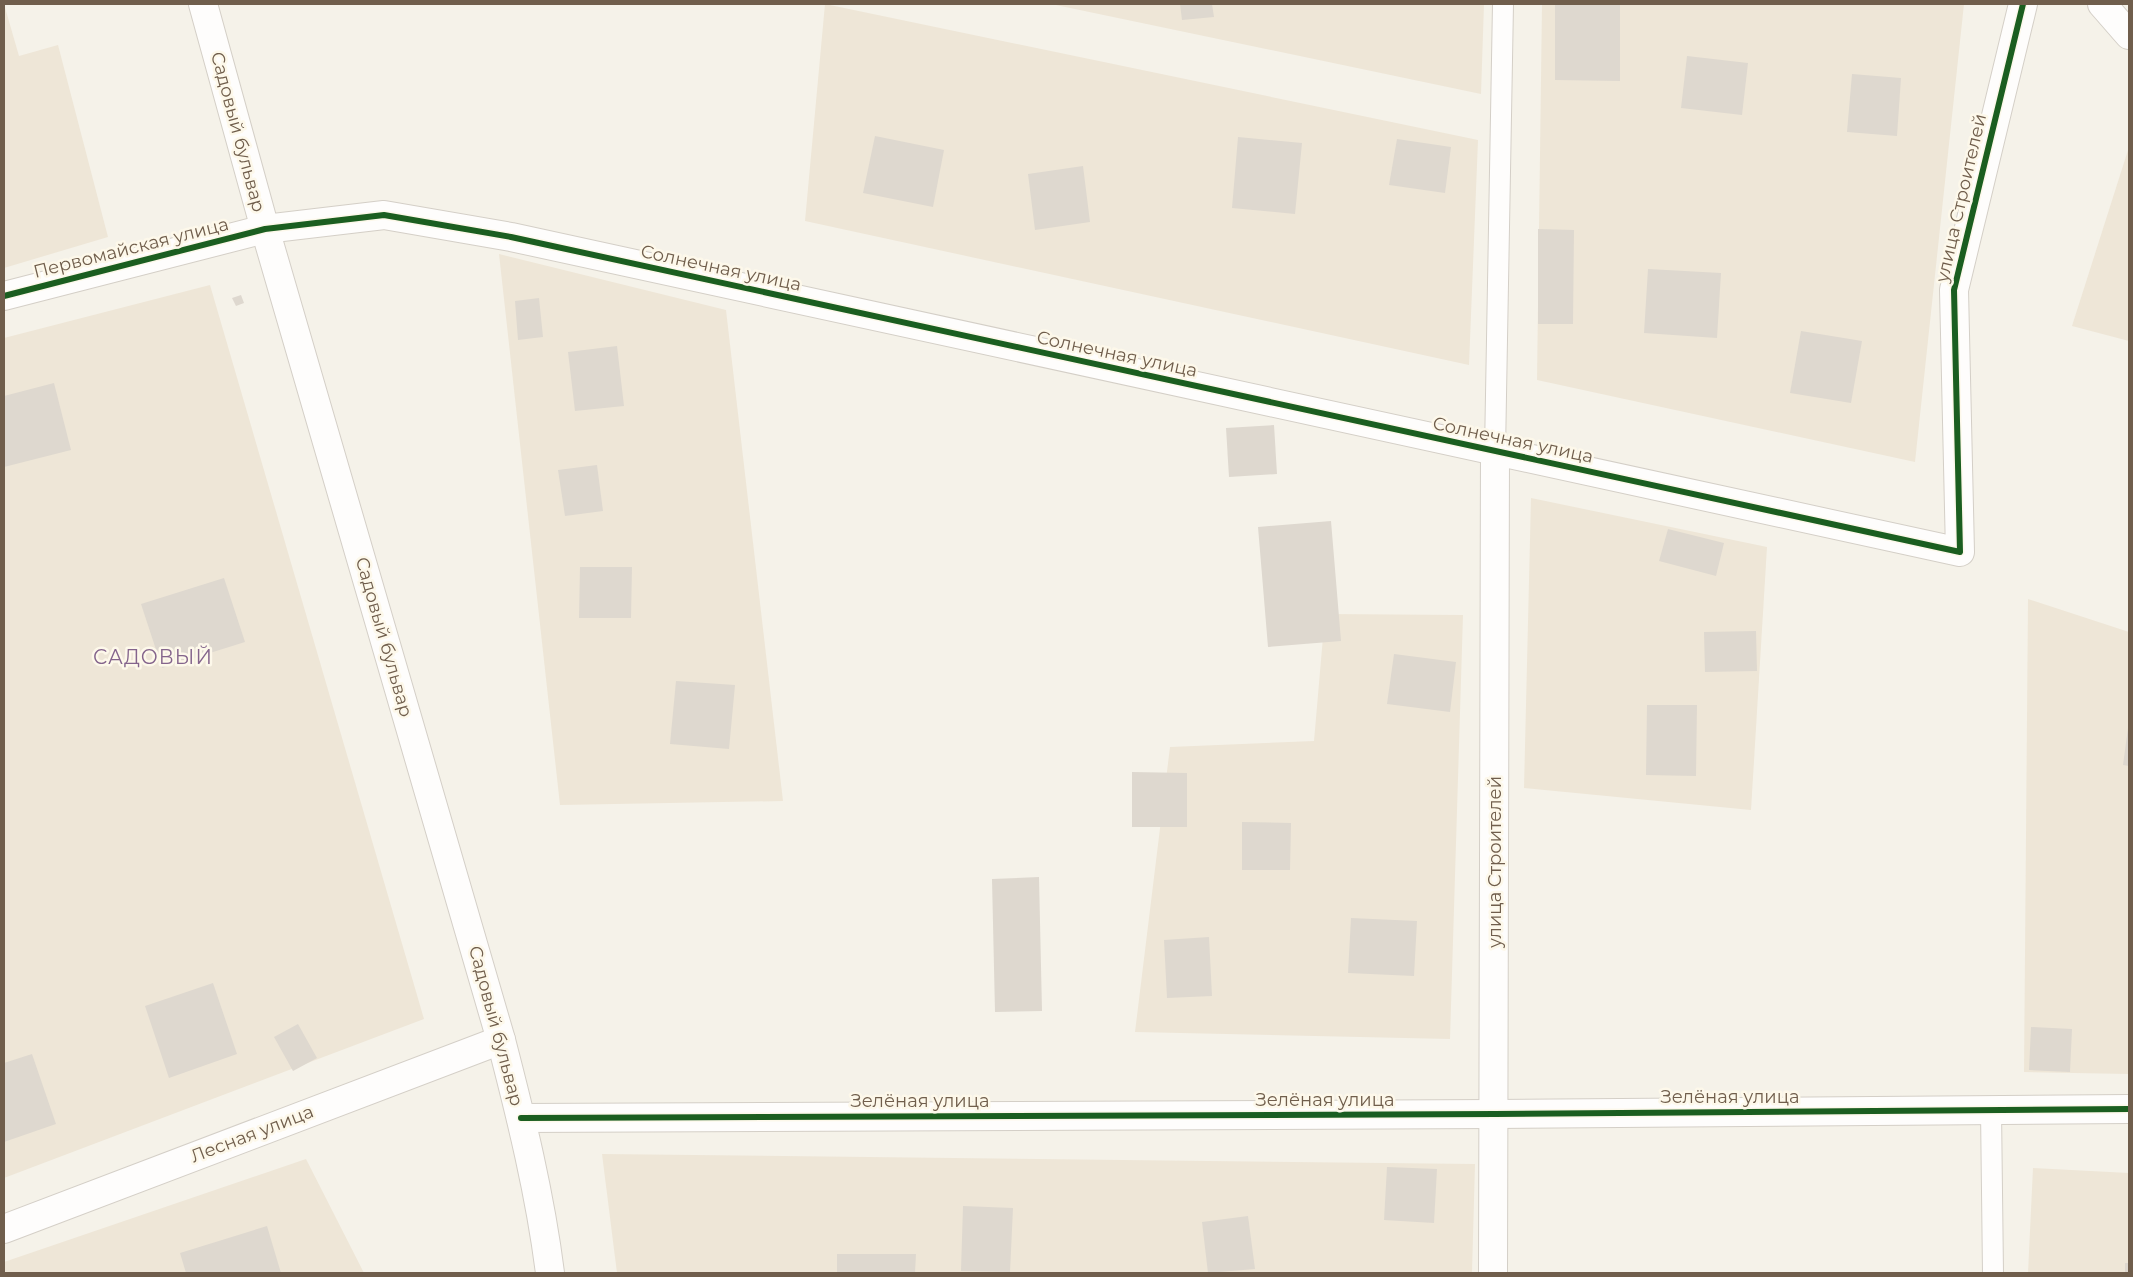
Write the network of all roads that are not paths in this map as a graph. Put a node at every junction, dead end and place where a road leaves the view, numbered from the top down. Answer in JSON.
{"nodes":[{"id":1,"x":203,"y":4,"type":"edge"},
{"id":2,"x":1503,"y":4,"type":"edge"},
{"id":3,"x":2023,"y":4,"type":"edge"},
{"id":4,"x":2102,"y":4,"type":"edge"},
{"id":5,"x":2129,"y":36,"type":"edge"},
{"id":6,"x":265,"y":229,"type":"junction"},
{"id":7,"x":4,"y":296,"type":"edge"},
{"id":8,"x":1495,"y":451,"type":"junction"},
{"id":9,"x":1960,"y":552,"type":"joint"},
{"id":10,"x":501,"y":1040,"type":"junction"},
{"id":11,"x":2129,"y":1109,"type":"edge"},
{"id":12,"x":1991,"y":1110,"type":"junction"},
{"id":13,"x":1495,"y":1114,"type":"junction"},
{"id":14,"x":521,"y":1118,"type":"junction"},
{"id":15,"x":4,"y":1229,"type":"edge"},
{"id":16,"x":550,"y":1273,"type":"edge"},
{"id":17,"x":1493,"y":1273,"type":"edge"},
{"id":18,"x":1994,"y":1273,"type":"edge"}],
"edges":[{"from":1,"to":6,"type":"street","name":"Садовый бульвар"},
{"from":2,"to":8,"type":"lane"},
{"from":3,"to":9,"type":"street","name":"улица Строителей"},
{"from":4,"to":5,"type":"street"},
{"from":6,"to":7,"type":"street","name":"Первомайская улица"},
{"from":6,"to":8,"type":"street","name":"Солнечная улица"},
{"from":6,"to":10,"type":"street","name":"Садовый бульвар"},
{"from":8,"to":9,"type":"street","name":"Солнечная улица"},
{"from":8,"to":13,"type":"street","name":"улица Строителей"},
{"from":10,"to":14,"type":"street","name":"Садовый бульвар"},
{"from":10,"to":15,"type":"street","name":"Лесная улица"},
{"from":11,"to":12,"type":"street","name":"Зелёная улица"},
{"from":12,"to":13,"type":"street","name":"Зелёная улица"},
{"from":12,"to":18,"type":"lane"},
{"from":13,"to":14,"type":"street","name":"Зелёная улица"},
{"from":13,"to":17,"type":"street","name":"улица Строителей"},
{"from":14,"to":16,"type":"street","name":"Садовый бульвар"}]}
